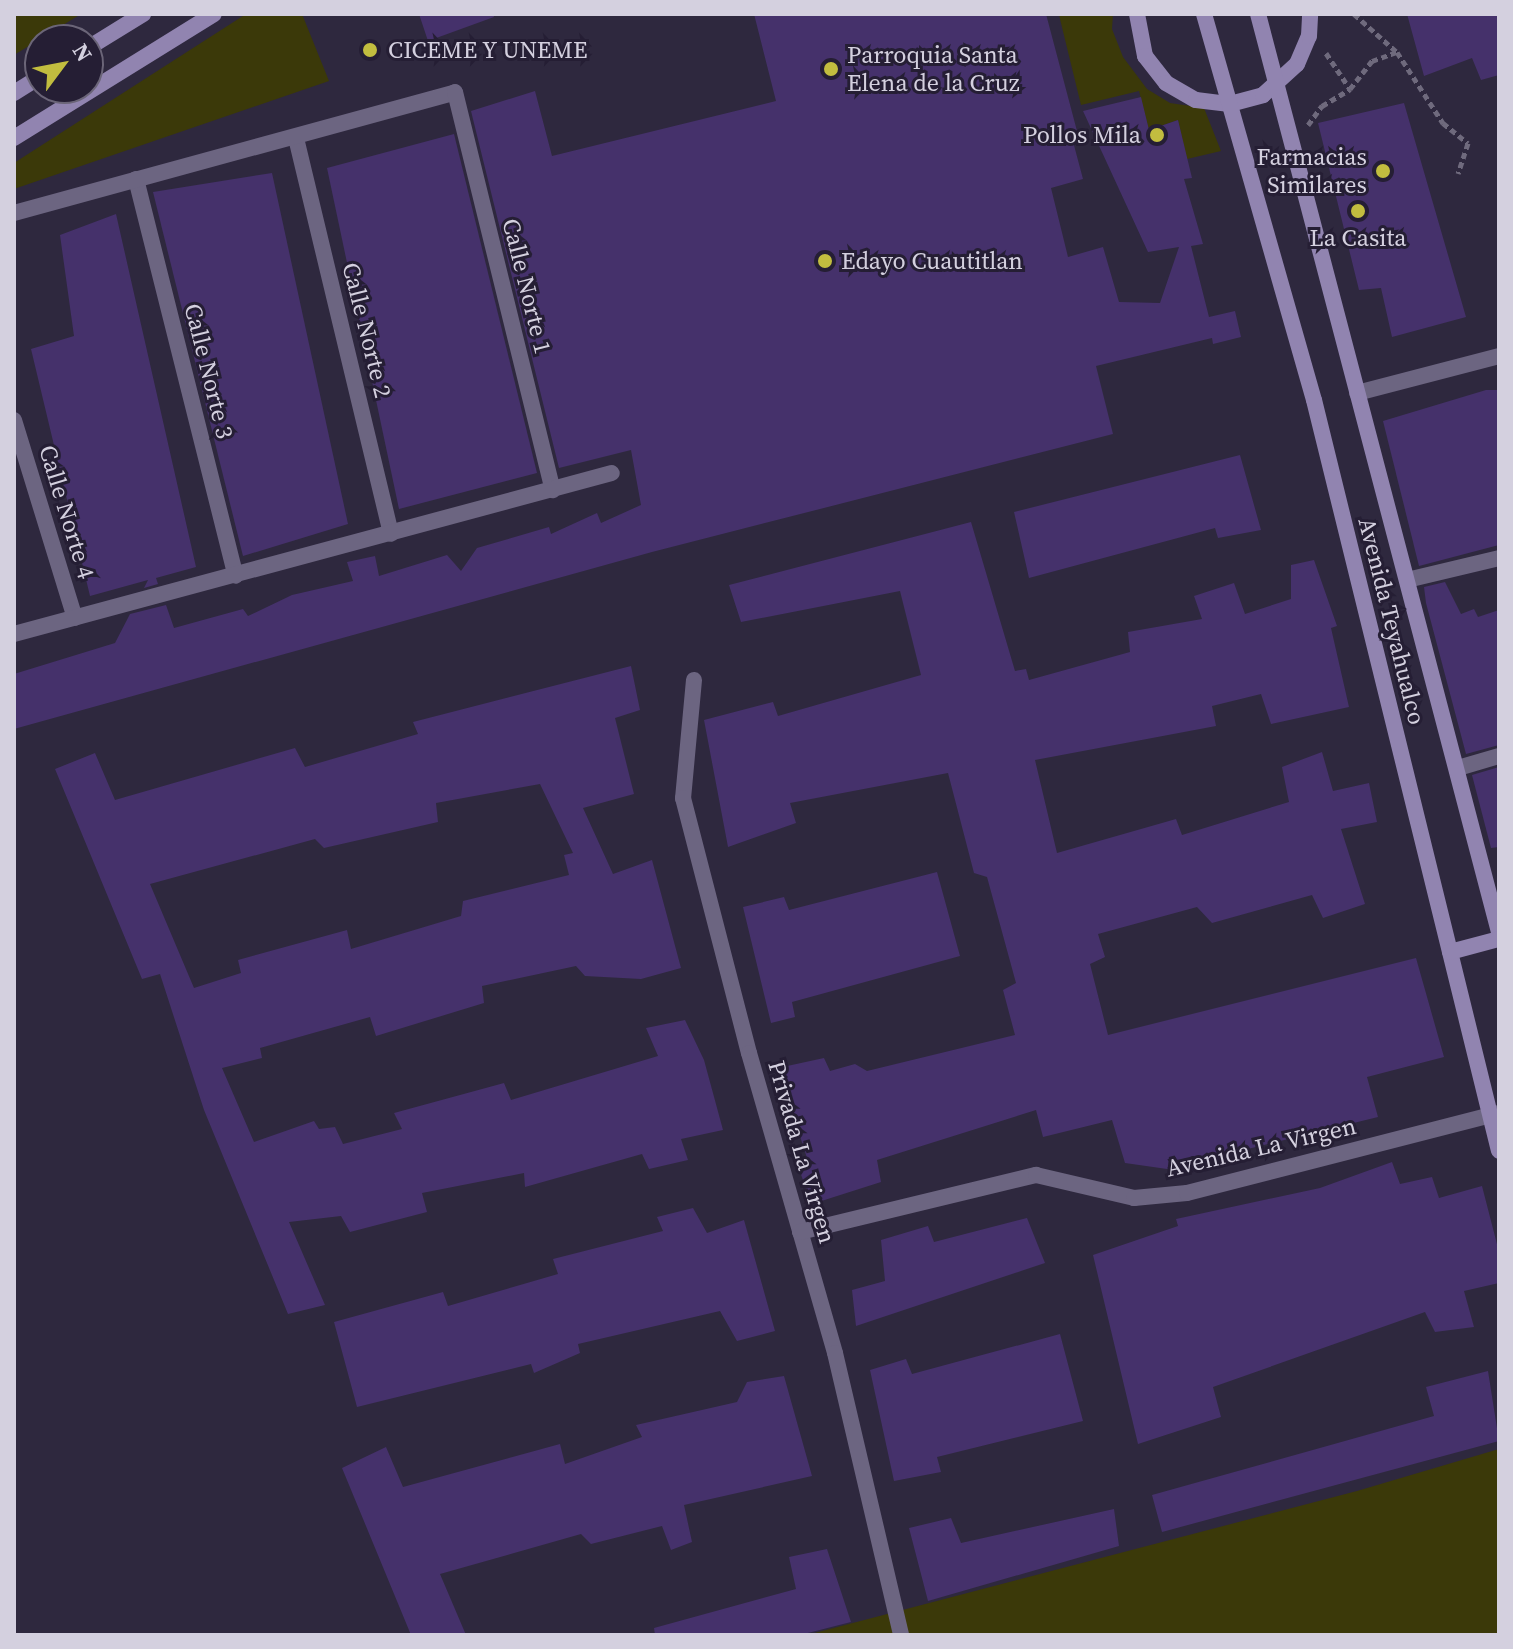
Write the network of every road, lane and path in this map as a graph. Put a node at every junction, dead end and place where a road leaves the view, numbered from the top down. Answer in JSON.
{"nodes":[{"id":1,"x":143,"y":14,"type":"edge"},
{"id":2,"x":214,"y":14,"type":"edge"},
{"id":3,"x":1137,"y":14,"type":"edge"},
{"id":4,"x":1204,"y":14,"type":"edge"},
{"id":5,"x":1258,"y":14,"type":"edge"},
{"id":6,"x":1310,"y":14,"type":"edge"},
{"id":7,"x":1354,"y":14,"type":"edge"},
{"id":8,"x":104,"y":38,"type":"edge"},
{"id":9,"x":1318,"y":40,"type":"dead end"},
{"id":10,"x":1397,"y":52,"type":"junction"},
{"id":11,"x":1277,"y":86,"type":"junction"},
{"id":12,"x":1350,"y":89,"type":"junction"},
{"id":13,"x":1230,"y":104,"type":"junction"},
{"id":14,"x":1322,"y":106,"type":"dead end"},
{"id":15,"x":14,"y":138,"type":"edge"},
{"id":16,"x":296,"y":138,"type":"junction"},
{"id":17,"x":1458,"y":173,"type":"dead end"},
{"id":18,"x":136,"y":179,"type":"junction"},
{"id":19,"x":14,"y":213,"type":"edge"},
{"id":20,"x":1499,"y":356,"type":"edge"},
{"id":21,"x":1357,"y":393,"type":"junction"},
{"id":22,"x":14,"y":420,"type":"edge"},
{"id":23,"x":612,"y":473,"type":"dead end"},
{"id":24,"x":553,"y":490,"type":"junction"},
{"id":25,"x":391,"y":534,"type":"junction"},
{"id":26,"x":1499,"y":558,"type":"edge"},
{"id":27,"x":236,"y":576,"type":"junction"},
{"id":28,"x":1407,"y":580,"type":"junction"},
{"id":29,"x":75,"y":618,"type":"junction"},
{"id":30,"x":14,"y":634,"type":"edge"},
{"id":31,"x":694,"y":680,"type":"dead end"},
{"id":32,"x":1499,"y":756,"type":"edge"},
{"id":33,"x":1458,"y":768,"type":"junction"},
{"id":34,"x":1499,"y":932,"type":"edge"},
{"id":35,"x":1499,"y":939,"type":"edge"},
{"id":36,"x":1450,"y":952,"type":"junction"},
{"id":37,"x":1494,"y":1114,"type":"edge"},
{"id":38,"x":1499,"y":1151,"type":"edge"},
{"id":39,"x":800,"y":1232,"type":"junction"},
{"id":40,"x":901,"y":1635,"type":"edge"}],
"edges":[{"from":1,"to":8,"type":"main road"},
{"from":2,"to":15,"type":"main road"},
{"from":3,"to":13,"type":"main road"},
{"from":4,"to":13,"type":"main road","name":"Avenida Teyahualco"},
{"from":5,"to":11,"type":"main road","name":"Avenida Teyahualco"},
{"from":6,"to":11,"type":"main road"},
{"from":7,"to":10,"type":"path"},
{"from":9,"to":12,"type":"path"},
{"from":10,"to":12,"type":"path"},
{"from":10,"to":17,"type":"path"},
{"from":11,"to":13,"type":"main road"},
{"from":11,"to":21,"type":"main road","name":"Avenida Teyahualco"},
{"from":12,"to":14,"type":"path"},
{"from":13,"to":36,"type":"main road","name":"Avenida Teyahualco"},
{"from":16,"to":18,"type":"street"},
{"from":16,"to":24,"type":"street","name":"Calle Norte 1"},
{"from":16,"to":25,"type":"street","name":"Calle Norte 2"},
{"from":18,"to":19,"type":"street"},
{"from":18,"to":27,"type":"street","name":"Calle Norte 3"},
{"from":20,"to":21,"type":"street"},
{"from":21,"to":28,"type":"main road","name":"Avenida Teyahualco"},
{"from":22,"to":29,"type":"street","name":"Calle Norte 4"},
{"from":23,"to":24,"type":"street"},
{"from":24,"to":25,"type":"street"},
{"from":25,"to":27,"type":"street"},
{"from":26,"to":28,"type":"street"},
{"from":27,"to":29,"type":"street"},
{"from":28,"to":33,"type":"main road","name":"Avenida Teyahualco"},
{"from":29,"to":30,"type":"street"},
{"from":31,"to":39,"type":"street","name":"Privada La Virgen"},
{"from":32,"to":33,"type":"street"},
{"from":33,"to":34,"type":"main road","name":"Avenida Teyahualco"},
{"from":35,"to":36,"type":"main road"},
{"from":36,"to":37,"type":"main road","name":"Avenida Teyahualco"},
{"from":37,"to":38,"type":"main road","name":"Avenida Teyahualco"},
{"from":37,"to":39,"type":"street","name":"Avenida La Virgen"},
{"from":39,"to":40,"type":"street","name":"Privada La Virgen"}]}
